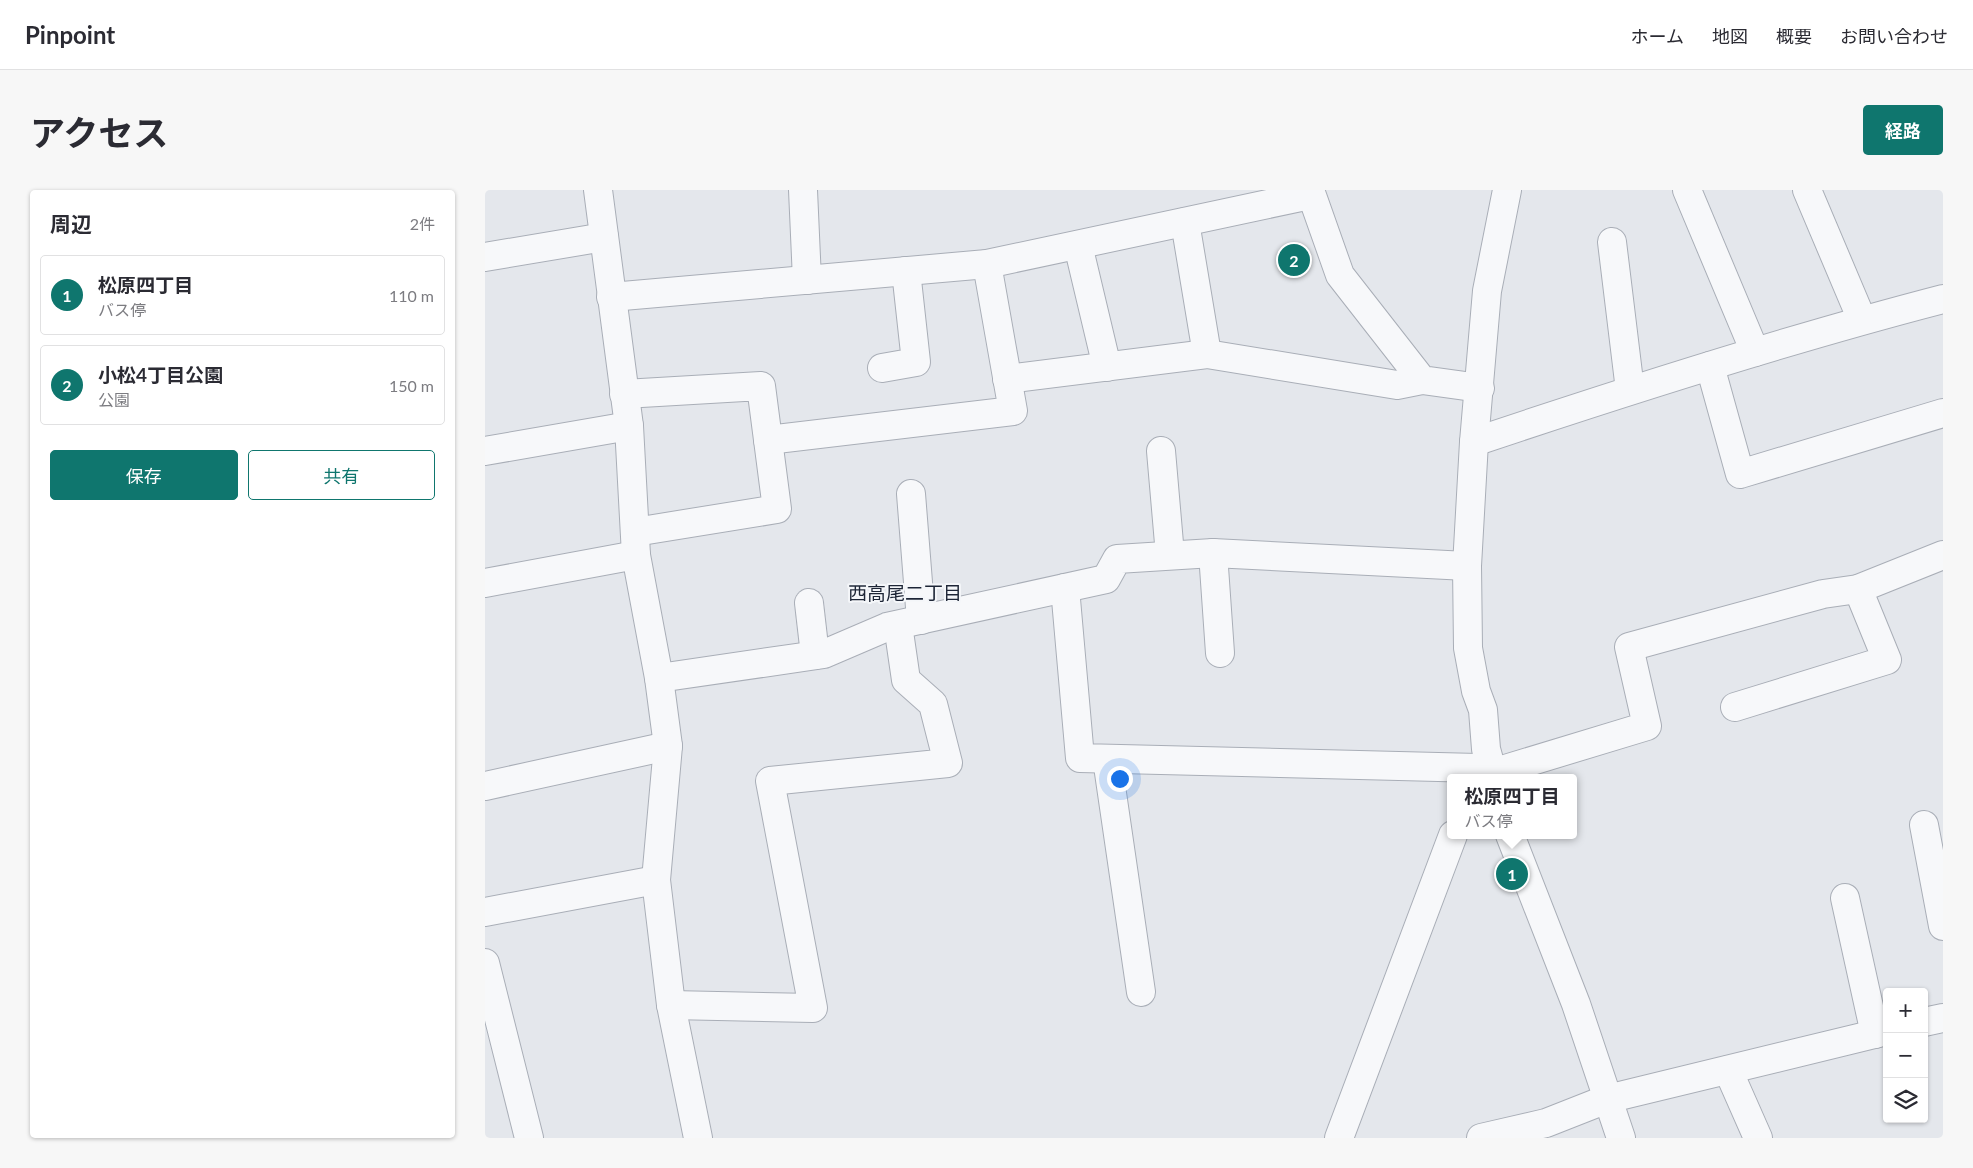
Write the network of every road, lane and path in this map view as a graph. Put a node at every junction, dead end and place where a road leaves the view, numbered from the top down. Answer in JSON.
{"nodes":[{"id":1,"x":598,"y":190,"type":"edge"},
{"id":2,"x":803,"y":190,"type":"edge"},
{"id":3,"x":1507,"y":190,"type":"edge"},
{"id":4,"x":1687,"y":190,"type":"edge"},
{"id":5,"x":1810,"y":191,"type":"edge"},
{"id":6,"x":1310,"y":193,"type":"edge"},
{"id":7,"x":1185,"y":222,"type":"junction"},
{"id":8,"x":604,"y":237,"type":"junction"},
{"id":9,"x":1612,"y":242,"type":"dead end"},
{"id":10,"x":1078,"y":245,"type":"junction"},
{"id":11,"x":485,"y":257,"type":"edge"},
{"id":12,"x":987,"y":264,"type":"junction"},
{"id":13,"x":906,"y":271,"type":"junction"},
{"id":14,"x":807,"y":280,"type":"junction"},
{"id":15,"x":611,"y":297,"type":"junction"},
{"id":16,"x":1943,"y":299,"type":"edge"},
{"id":17,"x":1862,"y":320,"type":"junction"},
{"id":18,"x":1755,"y":352,"type":"junction"},
{"id":19,"x":1207,"y":354,"type":"junction"},
{"id":20,"x":1710,"y":366,"type":"junction"},
{"id":21,"x":1107,"y":367,"type":"junction"},
{"id":22,"x":882,"y":368,"type":"dead end"},
{"id":23,"x":1007,"y":379,"type":"junction"},
{"id":24,"x":1423,"y":380,"type":"junction"},
{"id":25,"x":1480,"y":388,"type":"junction"},
{"id":26,"x":1630,"y":390,"type":"junction"},
{"id":27,"x":624,"y":394,"type":"junction"},
{"id":28,"x":1943,"y":413,"type":"edge"},
{"id":29,"x":629,"y":426,"type":"junction"},
{"id":30,"x":768,"y":440,"type":"junction"},
{"id":31,"x":1474,"y":442,"type":"junction"},
{"id":32,"x":485,"y":451,"type":"edge"},
{"id":33,"x":1161,"y":451,"type":"dead end"},
{"id":34,"x":911,"y":494,"type":"dead end"},
{"id":35,"x":636,"y":543,"type":"junction"},
{"id":36,"x":1213,"y":553,"type":"junction"},
{"id":37,"x":1943,"y":555,"type":"edge"},
{"id":38,"x":1170,"y":556,"type":"junction"},
{"id":39,"x":1467,"y":566,"type":"junction"},
{"id":40,"x":485,"y":583,"type":"edge"},
{"id":41,"x":1065,"y":588,"type":"junction"},
{"id":42,"x":1858,"y":589,"type":"junction"},
{"id":43,"x":809,"y":603,"type":"dead end"},
{"id":44,"x":910,"y":623,"type":"junction"},
{"id":45,"x":1221,"y":653,"type":"dead end"},
{"id":46,"x":815,"y":655,"type":"junction"},
{"id":47,"x":659,"y":678,"type":"junction"},
{"id":48,"x":1735,"y":707,"type":"dead end"},
{"id":49,"x":667,"y":746,"type":"junction"},
{"id":50,"x":1107,"y":759,"type":"junction"},
{"id":51,"x":1485,"y":769,"type":"edge"},
{"id":52,"x":485,"y":786,"type":"edge"},
{"id":53,"x":1924,"y":825,"type":"dead end"},
{"id":54,"x":1451,"y":839,"type":"edge"},
{"id":55,"x":1512,"y":839,"type":"edge"},
{"id":56,"x":656,"y":880,"type":"junction"},
{"id":57,"x":1845,"y":898,"type":"dead end"},
{"id":58,"x":485,"y":912,"type":"edge"},
{"id":59,"x":1943,"y":926,"type":"edge"},
{"id":60,"x":485,"y":963,"type":"edge"},
{"id":61,"x":1141,"y":992,"type":"dead end"},
{"id":62,"x":671,"y":1005,"type":"junction"},
{"id":63,"x":1943,"y":1018,"type":"edge"},
{"id":64,"x":1928,"y":1021,"type":"edge"},
{"id":65,"x":1881,"y":1033,"type":"edge"},
{"id":66,"x":1728,"y":1070,"type":"junction"},
{"id":67,"x":1607,"y":1099,"type":"junction"},
{"id":68,"x":529,"y":1138,"type":"edge"},
{"id":69,"x":698,"y":1138,"type":"edge"},
{"id":70,"x":1339,"y":1138,"type":"edge"},
{"id":71,"x":1481,"y":1138,"type":"edge"},
{"id":72,"x":1621,"y":1138,"type":"edge"},
{"id":73,"x":1758,"y":1138,"type":"edge"}],
"edges":[{"from":1,"to":8,"type":"street"},
{"from":2,"to":14,"type":"street"},
{"from":3,"to":25,"type":"street"},
{"from":4,"to":18,"type":"street"},
{"from":5,"to":17,"type":"street"},
{"from":6,"to":7,"type":"street"},
{"from":6,"to":24,"type":"street"},
{"from":7,"to":10,"type":"street"},
{"from":7,"to":19,"type":"street"},
{"from":8,"to":11,"type":"street"},
{"from":8,"to":15,"type":"street"},
{"from":9,"to":26,"type":"street"},
{"from":10,"to":12,"type":"street"},
{"from":10,"to":21,"type":"street"},
{"from":12,"to":13,"type":"street"},
{"from":12,"to":23,"type":"street"},
{"from":13,"to":14,"type":"street"},
{"from":13,"to":22,"type":"street"},
{"from":14,"to":15,"type":"street"},
{"from":15,"to":27,"type":"street"},
{"from":16,"to":17,"type":"street"},
{"from":17,"to":18,"type":"street"},
{"from":18,"to":20,"type":"street"},
{"from":19,"to":21,"type":"street"},
{"from":19,"to":24,"type":"street"},
{"from":20,"to":26,"type":"street"},
{"from":20,"to":28,"type":"street"},
{"from":21,"to":23,"type":"street"},
{"from":23,"to":30,"type":"street"},
{"from":24,"to":25,"type":"street"},
{"from":25,"to":31,"type":"street"},
{"from":26,"to":31,"type":"street"},
{"from":27,"to":29,"type":"street"},
{"from":27,"to":30,"type":"street"},
{"from":29,"to":32,"type":"street"},
{"from":29,"to":35,"type":"street"},
{"from":30,"to":35,"type":"street"},
{"from":31,"to":39,"type":"street"},
{"from":33,"to":38,"type":"street"},
{"from":34,"to":44,"type":"street"},
{"from":35,"to":40,"type":"street"},
{"from":35,"to":47,"type":"street"},
{"from":36,"to":38,"type":"street"},
{"from":36,"to":39,"type":"street"},
{"from":36,"to":45,"type":"street"},
{"from":37,"to":42,"type":"street"},
{"from":38,"to":41,"type":"street"},
{"from":39,"to":51,"type":"street"},
{"from":41,"to":44,"type":"street"},
{"from":41,"to":50,"type":"street"},
{"from":42,"to":48,"type":"street"},
{"from":42,"to":51,"type":"street"},
{"from":43,"to":46,"type":"street"},
{"from":44,"to":46,"type":"street"},
{"from":44,"to":62,"type":"street"},
{"from":46,"to":47,"type":"street"},
{"from":47,"to":49,"type":"street"},
{"from":49,"to":52,"type":"street"},
{"from":49,"to":56,"type":"street"},
{"from":50,"to":51,"type":"street"},
{"from":50,"to":61,"type":"street"},
{"from":53,"to":59,"type":"street"},
{"from":54,"to":70,"type":"street"},
{"from":55,"to":67,"type":"street"},
{"from":56,"to":58,"type":"street"},
{"from":56,"to":62,"type":"street"},
{"from":57,"to":65,"type":"street"},
{"from":60,"to":68,"type":"street"},
{"from":62,"to":69,"type":"street"},
{"from":63,"to":64,"type":"street"},
{"from":65,"to":66,"type":"street"},
{"from":66,"to":67,"type":"street"},
{"from":66,"to":73,"type":"street"},
{"from":67,"to":71,"type":"street"},
{"from":67,"to":72,"type":"street"}]}
